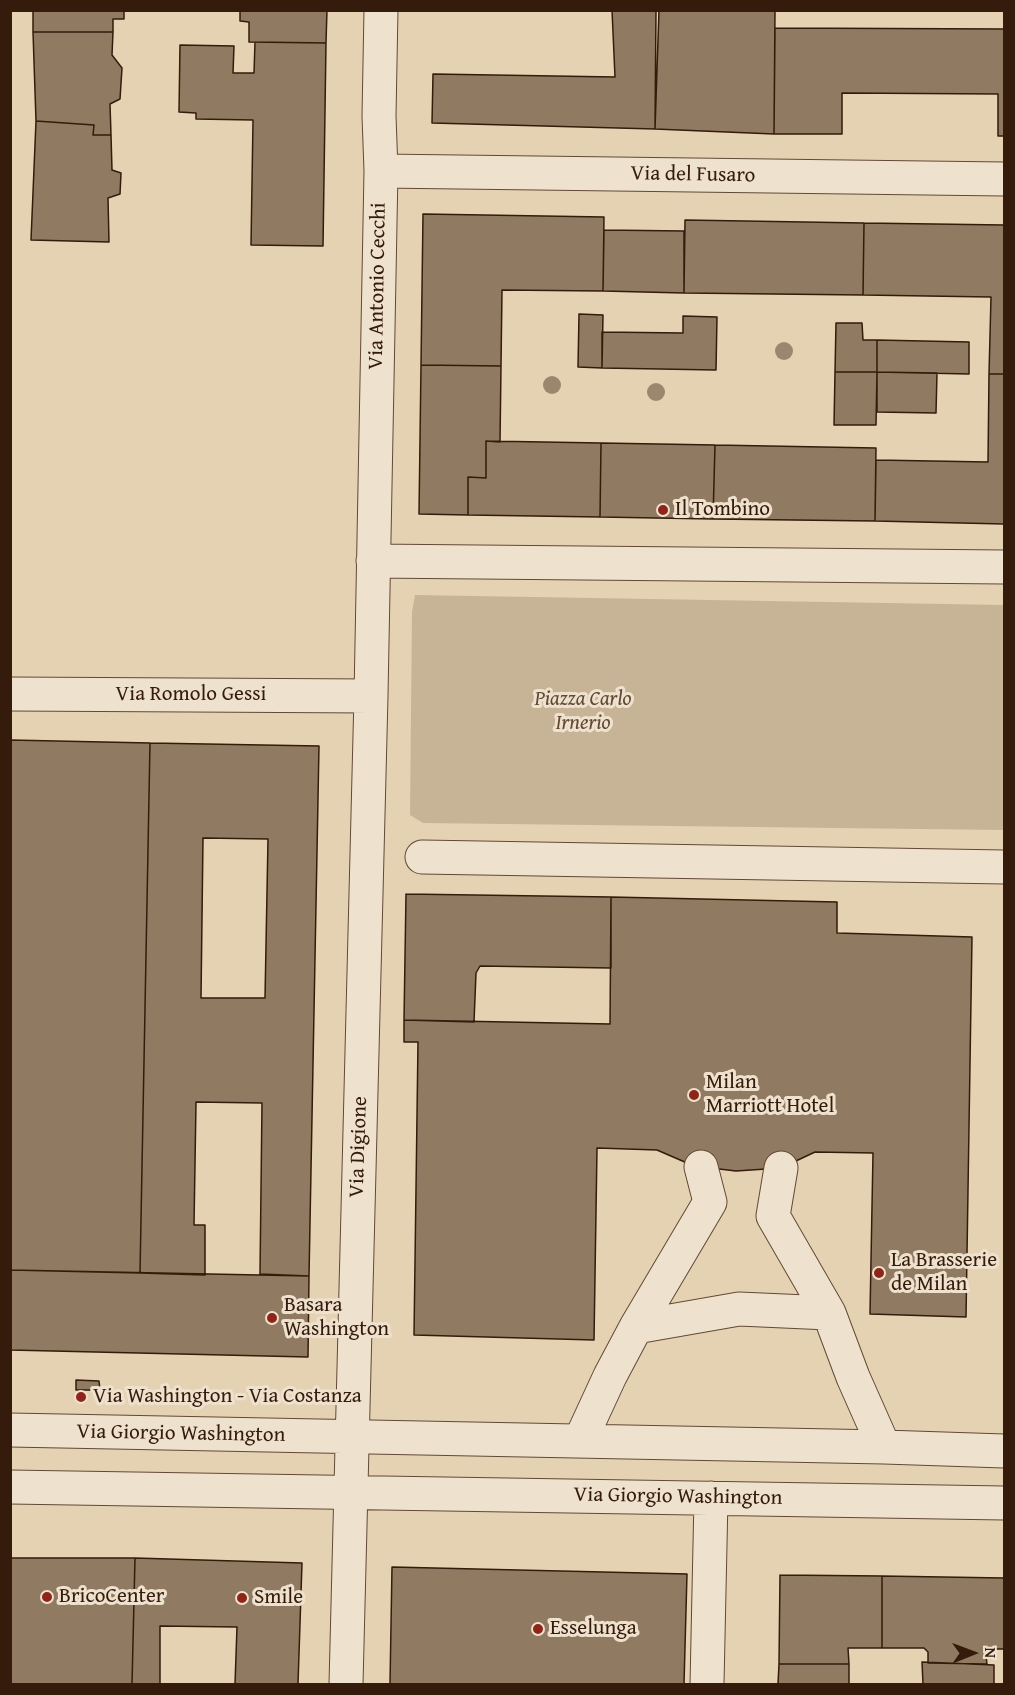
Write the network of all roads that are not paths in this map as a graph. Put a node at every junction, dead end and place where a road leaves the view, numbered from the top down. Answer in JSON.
{"nodes":[{"id":1,"x":381,"y":10,"type":"edge"},
{"id":2,"x":381,"y":171,"type":"junction"},
{"id":3,"x":1005,"y":179,"type":"edge"},
{"id":4,"x":373,"y":561,"type":"junction"},
{"id":5,"x":1005,"y":567,"type":"edge"},
{"id":6,"x":10,"y":694,"type":"edge"},
{"id":7,"x":371,"y":696,"type":"junction"},
{"id":8,"x":423,"y":857,"type":"dead end"},
{"id":9,"x":1005,"y":867,"type":"edge"},
{"id":10,"x":701,"y":1167,"type":"dead end"},
{"id":11,"x":781,"y":1168,"type":"dead end"},
{"id":12,"x":829,"y":1313,"type":"junction"},
{"id":13,"x":636,"y":1327,"type":"junction"},
{"id":14,"x":10,"y":1430,"type":"edge"},
{"id":15,"x":352,"y":1437,"type":"junction"},
{"id":16,"x":580,"y":1441,"type":"junction"},
{"id":17,"x":884,"y":1447,"type":"junction"},
{"id":18,"x":1005,"y":1451,"type":"edge"},
{"id":19,"x":10,"y":1487,"type":"edge"},
{"id":20,"x":351,"y":1491,"type":"junction"},
{"id":21,"x":711,"y":1498,"type":"junction"},
{"id":22,"x":1005,"y":1503,"type":"edge"},
{"id":23,"x":346,"y":1684,"type":"edge"},
{"id":24,"x":706,"y":1684,"type":"edge"}],
"edges":[{"from":1,"to":2,"type":"street","name":"Via Antonio Cecchi"},
{"from":2,"to":3,"type":"street","name":"Via del Fusaro"},
{"from":2,"to":4,"type":"street","name":"Via Antonio Cecchi"},
{"from":4,"to":5,"type":"street"},
{"from":4,"to":7,"type":"street"},
{"from":6,"to":7,"type":"street","name":"Via Romolo Gessi"},
{"from":7,"to":15,"type":"street","name":"Via Digione"},
{"from":8,"to":9,"type":"street"},
{"from":10,"to":13,"type":"street"},
{"from":11,"to":12,"type":"street"},
{"from":12,"to":13,"type":"street"},
{"from":12,"to":17,"type":"street"},
{"from":13,"to":16,"type":"street"},
{"from":14,"to":15,"type":"street","name":"Via Giorgio Washington"},
{"from":15,"to":16,"type":"street","name":"Via Giorgio Washington"},
{"from":15,"to":20,"type":"street"},
{"from":16,"to":17,"type":"street","name":"Via Giorgio Washington"},
{"from":17,"to":18,"type":"street","name":"Via Giorgio Washington"},
{"from":19,"to":20,"type":"street","name":"Via Giorgio Washington"},
{"from":20,"to":21,"type":"street","name":"Via Giorgio Washington"},
{"from":20,"to":23,"type":"street"},
{"from":21,"to":22,"type":"street","name":"Via Giorgio Washington"},
{"from":21,"to":24,"type":"street"}]}
